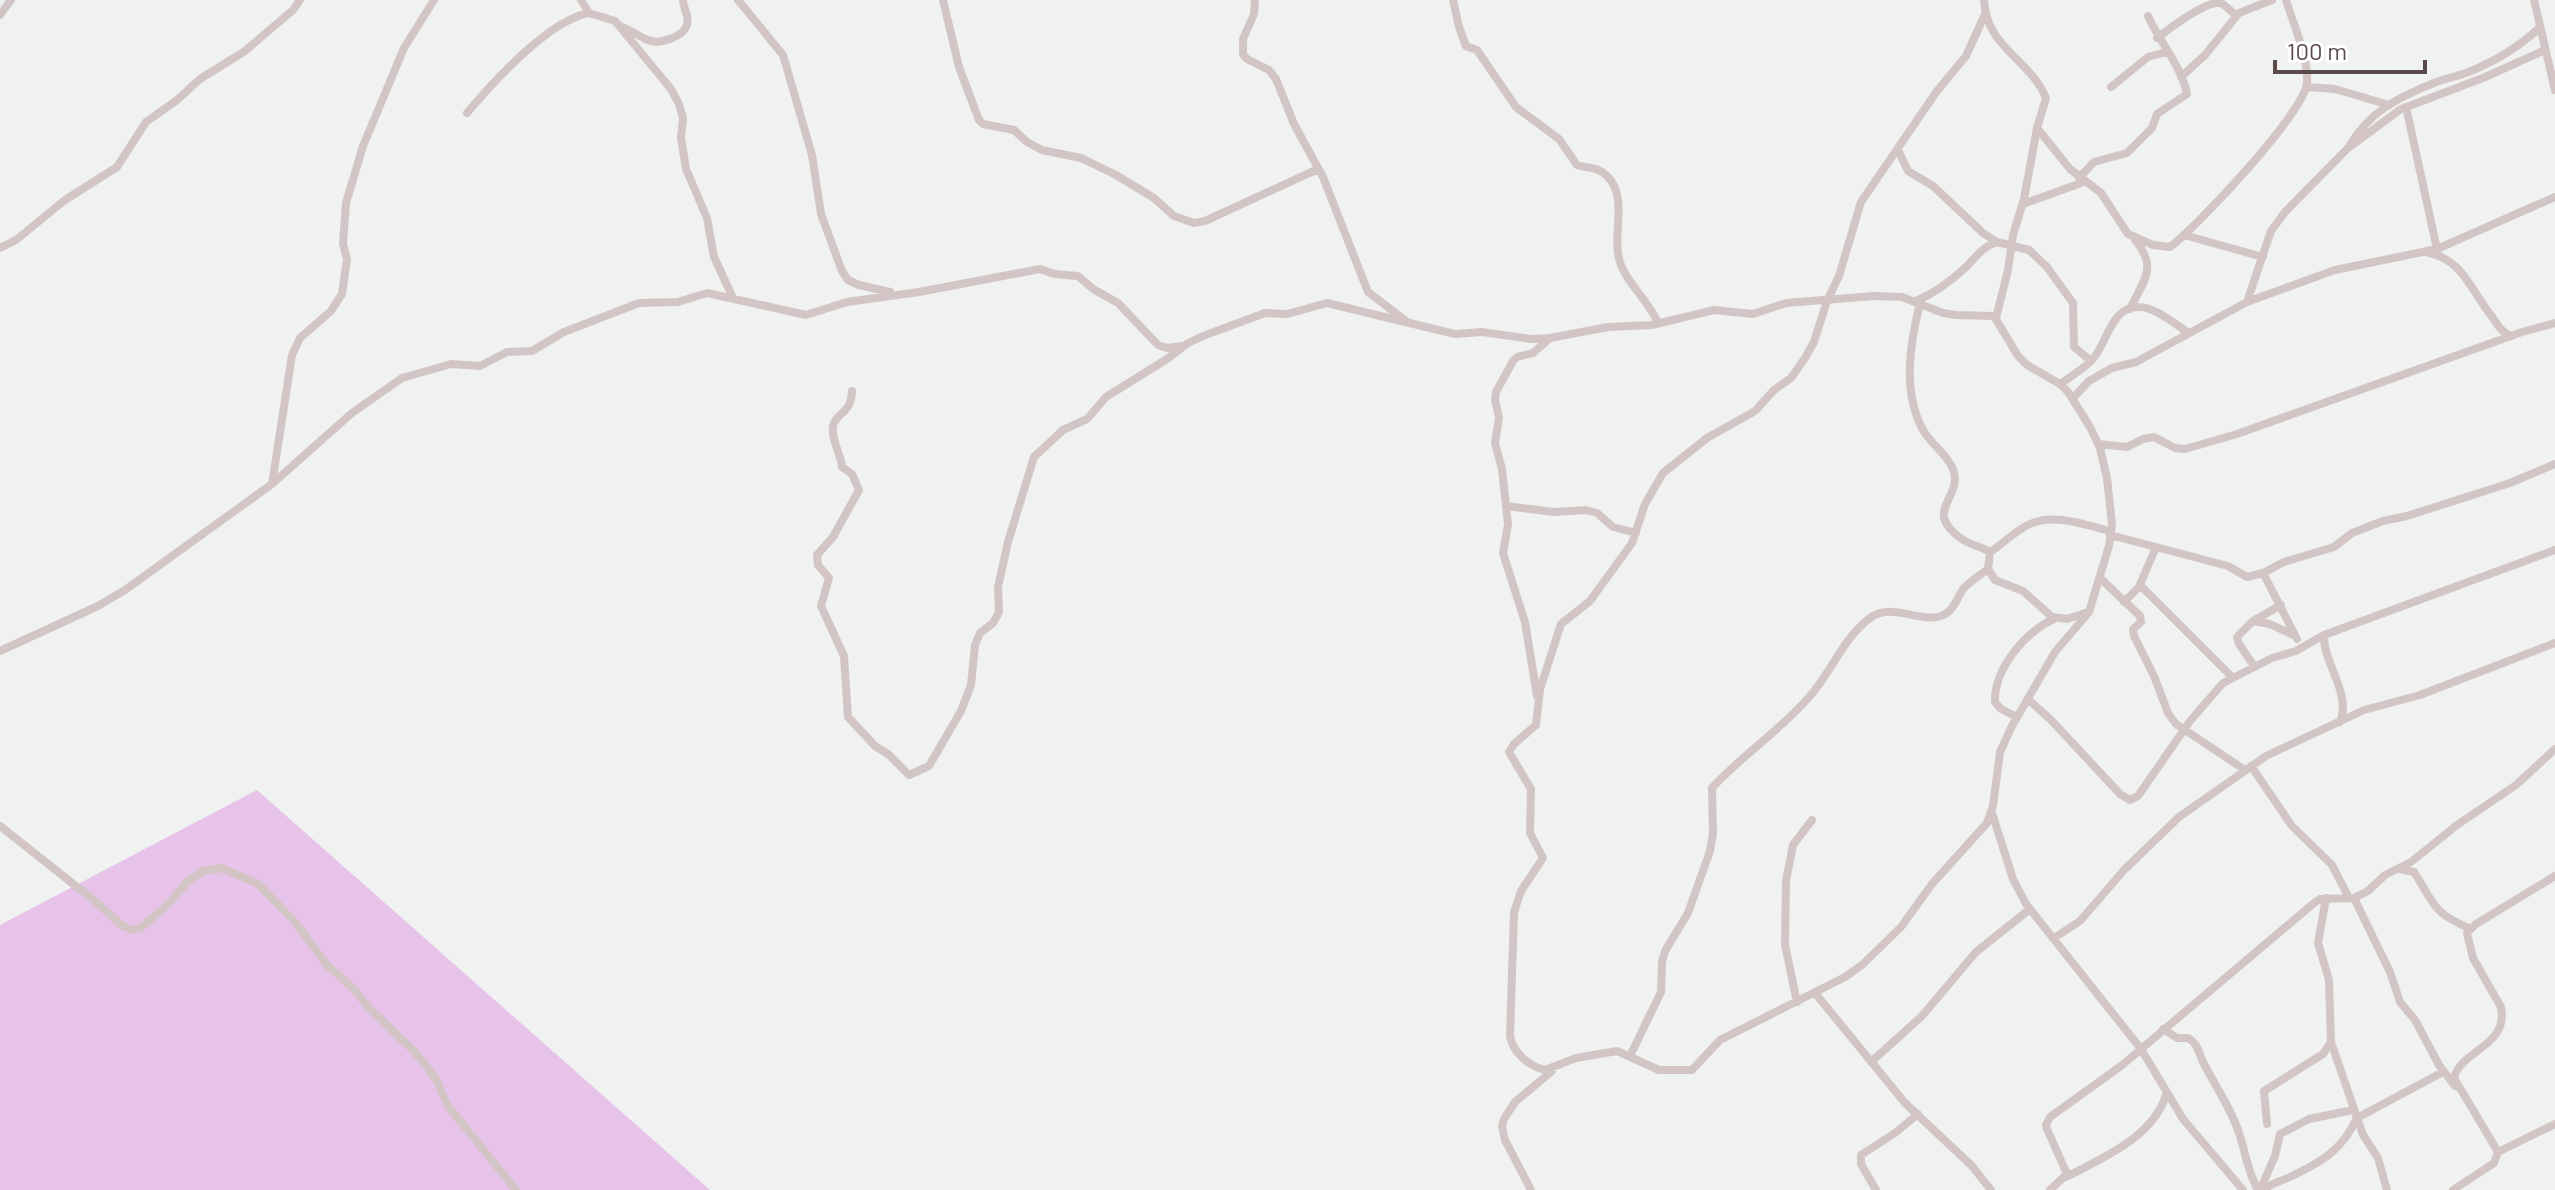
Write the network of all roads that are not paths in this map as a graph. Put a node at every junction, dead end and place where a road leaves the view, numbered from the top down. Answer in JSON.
{"nodes":[{"id":1,"x":11,"y":0,"type":"edge"},
{"id":2,"x":300,"y":0,"type":"edge"},
{"id":3,"x":434,"y":0,"type":"edge"},
{"id":4,"x":581,"y":0,"type":"edge"},
{"id":5,"x":683,"y":0,"type":"edge"},
{"id":6,"x":738,"y":0,"type":"edge"},
{"id":7,"x":943,"y":0,"type":"edge"},
{"id":8,"x":1255,"y":0,"type":"edge"},
{"id":9,"x":1453,"y":0,"type":"edge"},
{"id":10,"x":1984,"y":0,"type":"edge"},
{"id":11,"x":2272,"y":0,"type":"edge"},
{"id":12,"x":2286,"y":0,"type":"edge"},
{"id":13,"x":2534,"y":0,"type":"edge"},
{"id":14,"x":1986,"y":12,"type":"junction"},
{"id":15,"x":589,"y":13,"type":"junction"},
{"id":16,"x":0,"y":15,"type":"edge"},
{"id":17,"x":2237,"y":15,"type":"junction"},
{"id":18,"x":2148,"y":16,"type":"dead end"},
{"id":19,"x":618,"y":25,"type":"junction"},
{"id":20,"x":2539,"y":28,"type":"junction"},
{"id":21,"x":2157,"y":38,"type":"junction"},
{"id":22,"x":2545,"y":50,"type":"junction"},
{"id":23,"x":2166,"y":52,"type":"junction"},
{"id":24,"x":2181,"y":77,"type":"junction"},
{"id":25,"x":2111,"y":87,"type":"dead end"},
{"id":26,"x":2306,"y":87,"type":"junction"},
{"id":27,"x":2555,"y":90,"type":"edge"},
{"id":28,"x":2389,"y":105,"type":"junction"},
{"id":29,"x":2406,"y":107,"type":"junction"},
{"id":30,"x":467,"y":113,"type":"dead end"},
{"id":31,"x":2037,"y":128,"type":"junction"},
{"id":32,"x":2348,"y":148,"type":"junction"},
{"id":33,"x":1898,"y":150,"type":"junction"},
{"id":34,"x":1318,"y":169,"type":"junction"},
{"id":35,"x":2082,"y":180,"type":"junction"},
{"id":36,"x":2555,"y":197,"type":"edge"},
{"id":37,"x":2023,"y":204,"type":"junction"},
{"id":38,"x":2184,"y":235,"type":"junction"},
{"id":39,"x":2132,"y":237,"type":"junction"},
{"id":40,"x":1997,"y":242,"type":"junction"},
{"id":41,"x":2011,"y":246,"type":"junction"},
{"id":42,"x":0,"y":248,"type":"edge"},
{"id":43,"x":2437,"y":249,"type":"junction"},
{"id":44,"x":2424,"y":252,"type":"junction"},
{"id":45,"x":2263,"y":257,"type":"junction"},
{"id":46,"x":894,"y":294,"type":"junction"},
{"id":47,"x":733,"y":298,"type":"junction"},
{"id":48,"x":1827,"y":301,"type":"junction"},
{"id":49,"x":1918,"y":302,"type":"junction"},
{"id":50,"x":2247,"y":302,"type":"junction"},
{"id":51,"x":2130,"y":309,"type":"junction"},
{"id":52,"x":1996,"y":318,"type":"junction"},
{"id":53,"x":1658,"y":323,"type":"junction"},
{"id":54,"x":2555,"y":323,"type":"edge"},
{"id":55,"x":1409,"y":324,"type":"junction"},
{"id":56,"x":2189,"y":333,"type":"junction"},
{"id":57,"x":2512,"y":336,"type":"junction"},
{"id":58,"x":1550,"y":338,"type":"junction"},
{"id":59,"x":1184,"y":346,"type":"junction"},
{"id":60,"x":2091,"y":361,"type":"junction"},
{"id":61,"x":2060,"y":384,"type":"junction"},
{"id":62,"x":852,"y":391,"type":"dead end"},
{"id":63,"x":2073,"y":398,"type":"junction"},
{"id":64,"x":2098,"y":444,"type":"junction"},
{"id":65,"x":2555,"y":464,"type":"edge"},
{"id":66,"x":272,"y":484,"type":"junction"},
{"id":67,"x":1507,"y":506,"type":"junction"},
{"id":68,"x":1636,"y":533,"type":"junction"},
{"id":69,"x":2110,"y":533,"type":"junction"},
{"id":70,"x":2156,"y":547,"type":"junction"},
{"id":71,"x":2555,"y":550,"type":"edge"},
{"id":72,"x":1990,"y":552,"type":"junction"},
{"id":73,"x":1988,"y":569,"type":"junction"},
{"id":74,"x":2263,"y":573,"type":"junction"},
{"id":75,"x":2100,"y":578,"type":"junction"},
{"id":76,"x":2140,"y":585,"type":"junction"},
{"id":77,"x":2124,"y":602,"type":"junction"},
{"id":78,"x":2281,"y":605,"type":"junction"},
{"id":79,"x":2089,"y":612,"type":"junction"},
{"id":80,"x":2056,"y":618,"type":"junction"},
{"id":81,"x":2253,"y":621,"type":"junction"},
{"id":82,"x":2324,"y":635,"type":"junction"},
{"id":83,"x":2297,"y":639,"type":"junction"},
{"id":84,"x":2310,"y":642,"type":"junction"},
{"id":85,"x":2555,"y":643,"type":"edge"},
{"id":86,"x":0,"y":651,"type":"edge"},
{"id":87,"x":2254,"y":666,"type":"junction"},
{"id":88,"x":2232,"y":677,"type":"junction"},
{"id":89,"x":2028,"y":699,"type":"junction"},
{"id":90,"x":1539,"y":703,"type":"junction"},
{"id":91,"x":2017,"y":717,"type":"junction"},
{"id":92,"x":2340,"y":723,"type":"junction"},
{"id":93,"x":2184,"y":730,"type":"junction"},
{"id":94,"x":2555,"y":749,"type":"edge"},
{"id":95,"x":2248,"y":768,"type":"junction"},
{"id":96,"x":1992,"y":812,"type":"junction"},
{"id":97,"x":1812,"y":820,"type":"dead end"},
{"id":98,"x":0,"y":826,"type":"edge"},
{"id":99,"x":2395,"y":870,"type":"junction"},
{"id":100,"x":2555,"y":876,"type":"edge"},
{"id":101,"x":2326,"y":898,"type":"junction"},
{"id":102,"x":2351,"y":898,"type":"junction"},
{"id":103,"x":2030,"y":909,"type":"junction"},
{"id":104,"x":2471,"y":929,"type":"junction"},
{"id":105,"x":2054,"y":938,"type":"junction"},
{"id":106,"x":1815,"y":993,"type":"junction"},
{"id":107,"x":1797,"y":1002,"type":"junction"},
{"id":108,"x":2163,"y":1029,"type":"junction"},
{"id":109,"x":2331,"y":1042,"type":"junction"},
{"id":110,"x":2141,"y":1049,"type":"junction"},
{"id":111,"x":1630,"y":1056,"type":"junction"},
{"id":112,"x":1871,"y":1062,"type":"junction"},
{"id":113,"x":1553,"y":1070,"type":"junction"},
{"id":114,"x":2443,"y":1072,"type":"junction"},
{"id":115,"x":2166,"y":1095,"type":"junction"},
{"id":116,"x":2464,"y":1095,"type":"junction"},
{"id":117,"x":1918,"y":1114,"type":"junction"},
{"id":118,"x":2355,"y":1114,"type":"junction"},
{"id":119,"x":2267,"y":1124,"type":"dead end"},
{"id":120,"x":2555,"y":1124,"type":"edge"},
{"id":121,"x":2498,"y":1152,"type":"junction"},
{"id":122,"x":2066,"y":1177,"type":"junction"},
{"id":123,"x":516,"y":1190,"type":"edge"},
{"id":124,"x":1531,"y":1190,"type":"edge"},
{"id":125,"x":1876,"y":1190,"type":"edge"},
{"id":126,"x":1991,"y":1190,"type":"edge"},
{"id":127,"x":2050,"y":1190,"type":"edge"},
{"id":128,"x":2243,"y":1190,"type":"edge"},
{"id":129,"x":2261,"y":1190,"type":"edge"},
{"id":130,"x":2387,"y":1190,"type":"edge"},
{"id":131,"x":2453,"y":1190,"type":"edge"}],
"edges":[{"from":1,"to":16,"type":"street"},
{"from":2,"to":42,"type":"street"},
{"from":3,"to":66,"type":"street"},
{"from":4,"to":15,"type":"street"},
{"from":5,"to":19,"type":"street"},
{"from":6,"to":46,"type":"street"},
{"from":7,"to":34,"type":"street"},
{"from":8,"to":34,"type":"street"},
{"from":9,"to":53,"type":"street"},
{"from":10,"to":14,"type":"street"},
{"from":11,"to":17,"type":"street"},
{"from":12,"to":26,"type":"street"},
{"from":13,"to":20,"type":"street"},
{"from":14,"to":31,"type":"street"},
{"from":14,"to":33,"type":"street"},
{"from":15,"to":19,"type":"street"},
{"from":15,"to":30,"type":"street"},
{"from":17,"to":21,"type":"street"},
{"from":17,"to":24,"type":"street"},
{"from":18,"to":21,"type":"street"},
{"from":19,"to":47,"type":"street"},
{"from":20,"to":22,"type":"street"},
{"from":20,"to":28,"type":"street"},
{"from":21,"to":23,"type":"street"},
{"from":22,"to":27,"type":"street"},
{"from":22,"to":29,"type":"street"},
{"from":23,"to":24,"type":"street"},
{"from":23,"to":25,"type":"street"},
{"from":24,"to":35,"type":"street"},
{"from":26,"to":28,"type":"street"},
{"from":26,"to":38,"type":"street"},
{"from":28,"to":32,"type":"street"},
{"from":29,"to":32,"type":"street"},
{"from":29,"to":43,"type":"street"},
{"from":31,"to":35,"type":"street"},
{"from":31,"to":37,"type":"street"},
{"from":32,"to":45,"type":"street"},
{"from":33,"to":40,"type":"street"},
{"from":33,"to":48,"type":"street"},
{"from":34,"to":55,"type":"street"},
{"from":35,"to":37,"type":"street"},
{"from":35,"to":39,"type":"street"},
{"from":36,"to":43,"type":"street"},
{"from":37,"to":41,"type":"street"},
{"from":38,"to":39,"type":"street"},
{"from":38,"to":45,"type":"street"},
{"from":39,"to":51,"type":"street"},
{"from":40,"to":41,"type":"street"},
{"from":40,"to":49,"type":"street"},
{"from":41,"to":52,"type":"street"},
{"from":41,"to":60,"type":"street"},
{"from":43,"to":44,"type":"street"},
{"from":44,"to":50,"type":"street"},
{"from":44,"to":57,"type":"street"},
{"from":45,"to":50,"type":"street"},
{"from":46,"to":47,"type":"street"},
{"from":46,"to":59,"type":"street"},
{"from":47,"to":66,"type":"street"},
{"from":48,"to":49,"type":"street"},
{"from":48,"to":53,"type":"street"},
{"from":48,"to":68,"type":"street"},
{"from":49,"to":52,"type":"street"},
{"from":49,"to":72,"type":"street"},
{"from":50,"to":56,"type":"street"},
{"from":51,"to":56,"type":"street"},
{"from":51,"to":60,"type":"street"},
{"from":52,"to":61,"type":"street"},
{"from":53,"to":58,"type":"street"},
{"from":54,"to":57,"type":"street"},
{"from":55,"to":58,"type":"street"},
{"from":55,"to":59,"type":"street"},
{"from":56,"to":63,"type":"street"},
{"from":57,"to":64,"type":"street"},
{"from":58,"to":67,"type":"street"},
{"from":59,"to":62,"type":"street"},
{"from":60,"to":61,"type":"street"},
{"from":61,"to":63,"type":"street"},
{"from":63,"to":64,"type":"street"},
{"from":64,"to":69,"type":"street"},
{"from":65,"to":74,"type":"street"},
{"from":66,"to":86,"type":"street"},
{"from":67,"to":68,"type":"street"},
{"from":67,"to":90,"type":"street"},
{"from":68,"to":90,"type":"street"},
{"from":69,"to":70,"type":"street"},
{"from":69,"to":72,"type":"street"},
{"from":69,"to":75,"type":"street"},
{"from":70,"to":74,"type":"street"},
{"from":70,"to":76,"type":"street"},
{"from":71,"to":82,"type":"street"},
{"from":72,"to":73,"type":"street"},
{"from":73,"to":80,"type":"street"},
{"from":73,"to":111,"type":"street"},
{"from":74,"to":78,"type":"street"},
{"from":75,"to":77,"type":"street"},
{"from":75,"to":79,"type":"street"},
{"from":76,"to":77,"type":"street"},
{"from":76,"to":88,"type":"street"},
{"from":77,"to":93,"type":"street"},
{"from":78,"to":81,"type":"street"},
{"from":78,"to":83,"type":"street"},
{"from":79,"to":80,"type":"street"},
{"from":79,"to":89,"type":"street"},
{"from":80,"to":91,"type":"street"},
{"from":81,"to":83,"type":"street"},
{"from":81,"to":87,"type":"street"},
{"from":82,"to":84,"type":"street"},
{"from":82,"to":92,"type":"street"},
{"from":83,"to":84,"type":"street"},
{"from":84,"to":87,"type":"street"},
{"from":85,"to":92,"type":"street"},
{"from":87,"to":88,"type":"street"},
{"from":88,"to":93,"type":"street"},
{"from":89,"to":91,"type":"street"},
{"from":89,"to":93,"type":"street"},
{"from":90,"to":113,"type":"street"},
{"from":91,"to":96,"type":"street"},
{"from":92,"to":95,"type":"street"},
{"from":93,"to":95,"type":"street"},
{"from":94,"to":99,"type":"street"},
{"from":95,"to":102,"type":"street"},
{"from":95,"to":105,"type":"street"},
{"from":96,"to":103,"type":"street"},
{"from":96,"to":106,"type":"street"},
{"from":97,"to":107,"type":"street"},
{"from":98,"to":123,"type":"street"},
{"from":99,"to":102,"type":"street"},
{"from":99,"to":104,"type":"street"},
{"from":100,"to":104,"type":"street"},
{"from":101,"to":102,"type":"street"},
{"from":101,"to":108,"type":"street"},
{"from":101,"to":109,"type":"street"},
{"from":102,"to":114,"type":"street"},
{"from":103,"to":105,"type":"street"},
{"from":103,"to":112,"type":"street"},
{"from":104,"to":116,"type":"street"},
{"from":105,"to":110,"type":"street"},
{"from":106,"to":107,"type":"street"},
{"from":106,"to":112,"type":"street"},
{"from":107,"to":111,"type":"street"},
{"from":108,"to":110,"type":"street"},
{"from":108,"to":129,"type":"street"},
{"from":109,"to":118,"type":"street"},
{"from":109,"to":119,"type":"street"},
{"from":110,"to":115,"type":"street"},
{"from":110,"to":122,"type":"street"},
{"from":111,"to":113,"type":"street"},
{"from":112,"to":117,"type":"street"},
{"from":113,"to":124,"type":"street"},
{"from":114,"to":116,"type":"street"},
{"from":114,"to":118,"type":"street"},
{"from":115,"to":122,"type":"street"},
{"from":115,"to":128,"type":"street"},
{"from":116,"to":121,"type":"street"},
{"from":117,"to":125,"type":"street"},
{"from":117,"to":126,"type":"street"},
{"from":118,"to":129,"type":"street"},
{"from":118,"to":129,"type":"street"},
{"from":118,"to":130,"type":"street"},
{"from":120,"to":121,"type":"street"},
{"from":121,"to":131,"type":"street"},
{"from":122,"to":127,"type":"street"}]}
